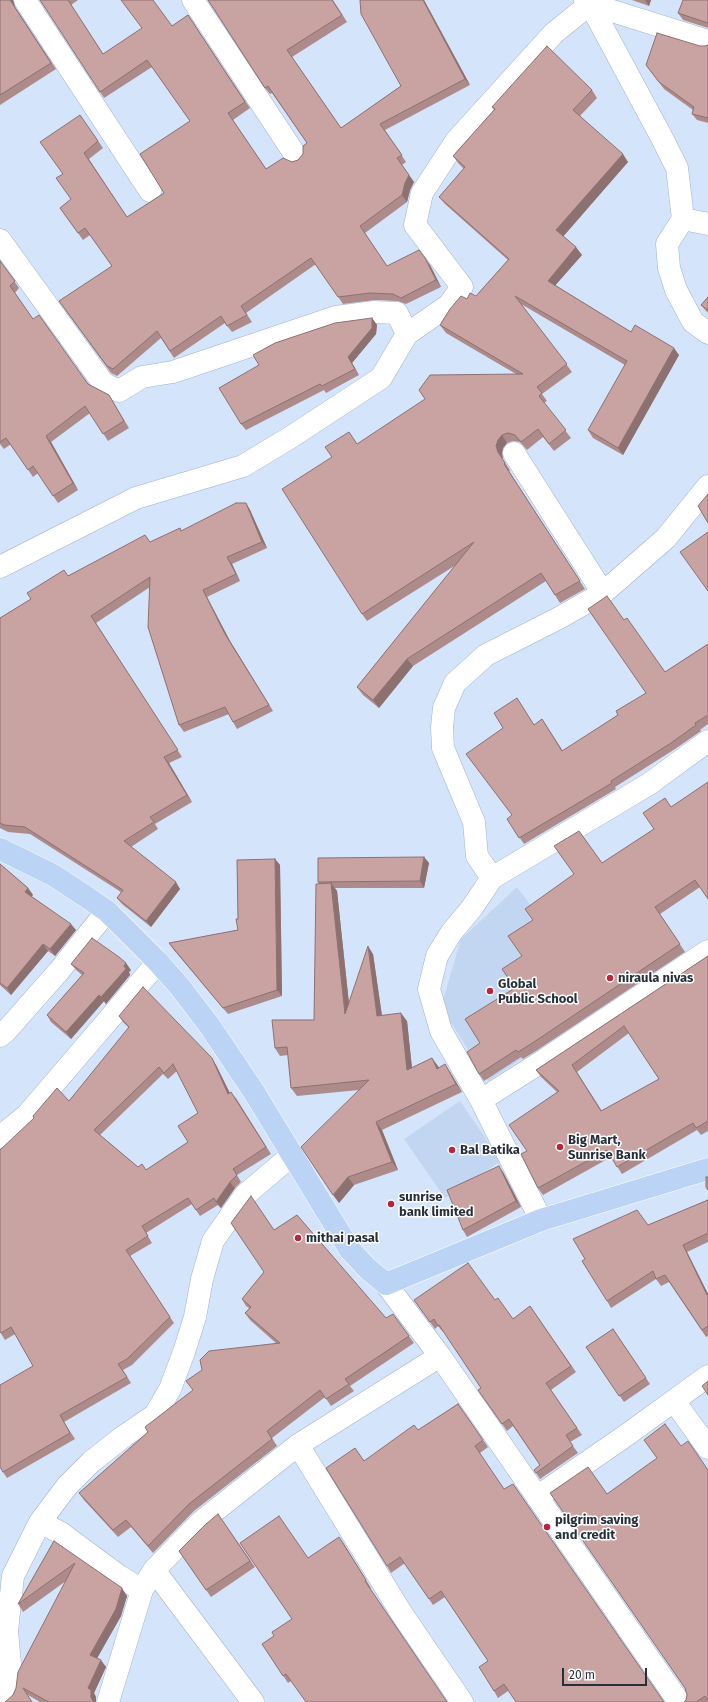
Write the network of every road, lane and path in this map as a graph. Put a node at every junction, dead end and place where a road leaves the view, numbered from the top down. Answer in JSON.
{"nodes":[{"id":1,"x":25,"y":0,"type":"edge"},
{"id":2,"x":193,"y":0,"type":"edge"},
{"id":3,"x":587,"y":2,"type":"edge"},
{"id":4,"x":708,"y":41,"type":"edge"},
{"id":5,"x":296,"y":156,"type":"dead end"},
{"id":6,"x":150,"y":191,"type":"dead end"},
{"id":7,"x":683,"y":219,"type":"junction"},
{"id":8,"x":708,"y":224,"type":"edge"},
{"id":9,"x":0,"y":240,"type":"edge"},
{"id":10,"x":708,"y":333,"type":"edge"},
{"id":11,"x":407,"y":334,"type":"junction"},
{"id":12,"x":514,"y":453,"type":"dead end"},
{"id":13,"x":708,"y":486,"type":"edge"},
{"id":14,"x":0,"y":567,"type":"edge"},
{"id":15,"x":603,"y":593,"type":"junction"},
{"id":16,"x":708,"y":741,"type":"edge"},
{"id":17,"x":0,"y":849,"type":"edge"},
{"id":18,"x":492,"y":878,"type":"junction"},
{"id":19,"x":107,"y":911,"type":"junction"},
{"id":20,"x":708,"y":951,"type":"edge"},
{"id":21,"x":158,"y":962,"type":"junction"},
{"id":22,"x":0,"y":1036,"type":"edge"},
{"id":23,"x":481,"y":1100,"type":"junction"},
{"id":24,"x":0,"y":1137,"type":"edge"},
{"id":25,"x":291,"y":1156,"type":"junction"},
{"id":26,"x":708,"y":1169,"type":"edge"},
{"id":27,"x":540,"y":1220,"type":"junction"},
{"id":28,"x":386,"y":1284,"type":"junction"},
{"id":29,"x":440,"y":1356,"type":"junction"},
{"id":30,"x":708,"y":1376,"type":"edge"},
{"id":31,"x":674,"y":1401,"type":"junction"},
{"id":32,"x":298,"y":1445,"type":"junction"},
{"id":33,"x":708,"y":1448,"type":"edge"},
{"id":34,"x":537,"y":1497,"type":"junction"},
{"id":35,"x":40,"y":1522,"type":"junction"},
{"id":36,"x":154,"y":1570,"type":"junction"},
{"id":37,"x":142,"y":1590,"type":"junction"},
{"id":38,"x":1,"y":1702,"type":"edge"},
{"id":39,"x":108,"y":1702,"type":"edge"},
{"id":40,"x":253,"y":1702,"type":"edge"},
{"id":41,"x":462,"y":1702,"type":"edge"},
{"id":42,"x":679,"y":1702,"type":"edge"}],
"edges":[{"from":1,"to":6,"type":"street"},
{"from":2,"to":5,"type":"street"},
{"from":3,"to":4,"type":"street"},
{"from":3,"to":7,"type":"street"},
{"from":3,"to":11,"type":"street"},
{"from":7,"to":8,"type":"street"},
{"from":7,"to":10,"type":"street"},
{"from":9,"to":11,"type":"street"},
{"from":11,"to":14,"type":"street"},
{"from":12,"to":15,"type":"street"},
{"from":13,"to":15,"type":"street"},
{"from":15,"to":18,"type":"street"},
{"from":16,"to":18,"type":"street"},
{"from":17,"to":19,"type":"main road"},
{"from":18,"to":23,"type":"street"},
{"from":19,"to":21,"type":"main road"},
{"from":19,"to":22,"type":"street"},
{"from":20,"to":23,"type":"street"},
{"from":21,"to":24,"type":"street"},
{"from":21,"to":25,"type":"main road"},
{"from":23,"to":27,"type":"street"},
{"from":25,"to":28,"type":"main road"},
{"from":25,"to":35,"type":"street"},
{"from":26,"to":27,"type":"main road"},
{"from":27,"to":28,"type":"main road"},
{"from":28,"to":29,"type":"street"},
{"from":29,"to":32,"type":"street"},
{"from":29,"to":34,"type":"street"},
{"from":30,"to":31,"type":"street"},
{"from":31,"to":33,"type":"street"},
{"from":31,"to":34,"type":"street"},
{"from":32,"to":36,"type":"street"},
{"from":32,"to":41,"type":"street"},
{"from":34,"to":42,"type":"street"},
{"from":35,"to":37,"type":"street"},
{"from":35,"to":38,"type":"street"},
{"from":36,"to":37,"type":"street"},
{"from":36,"to":40,"type":"street"},
{"from":37,"to":39,"type":"street"}]}
